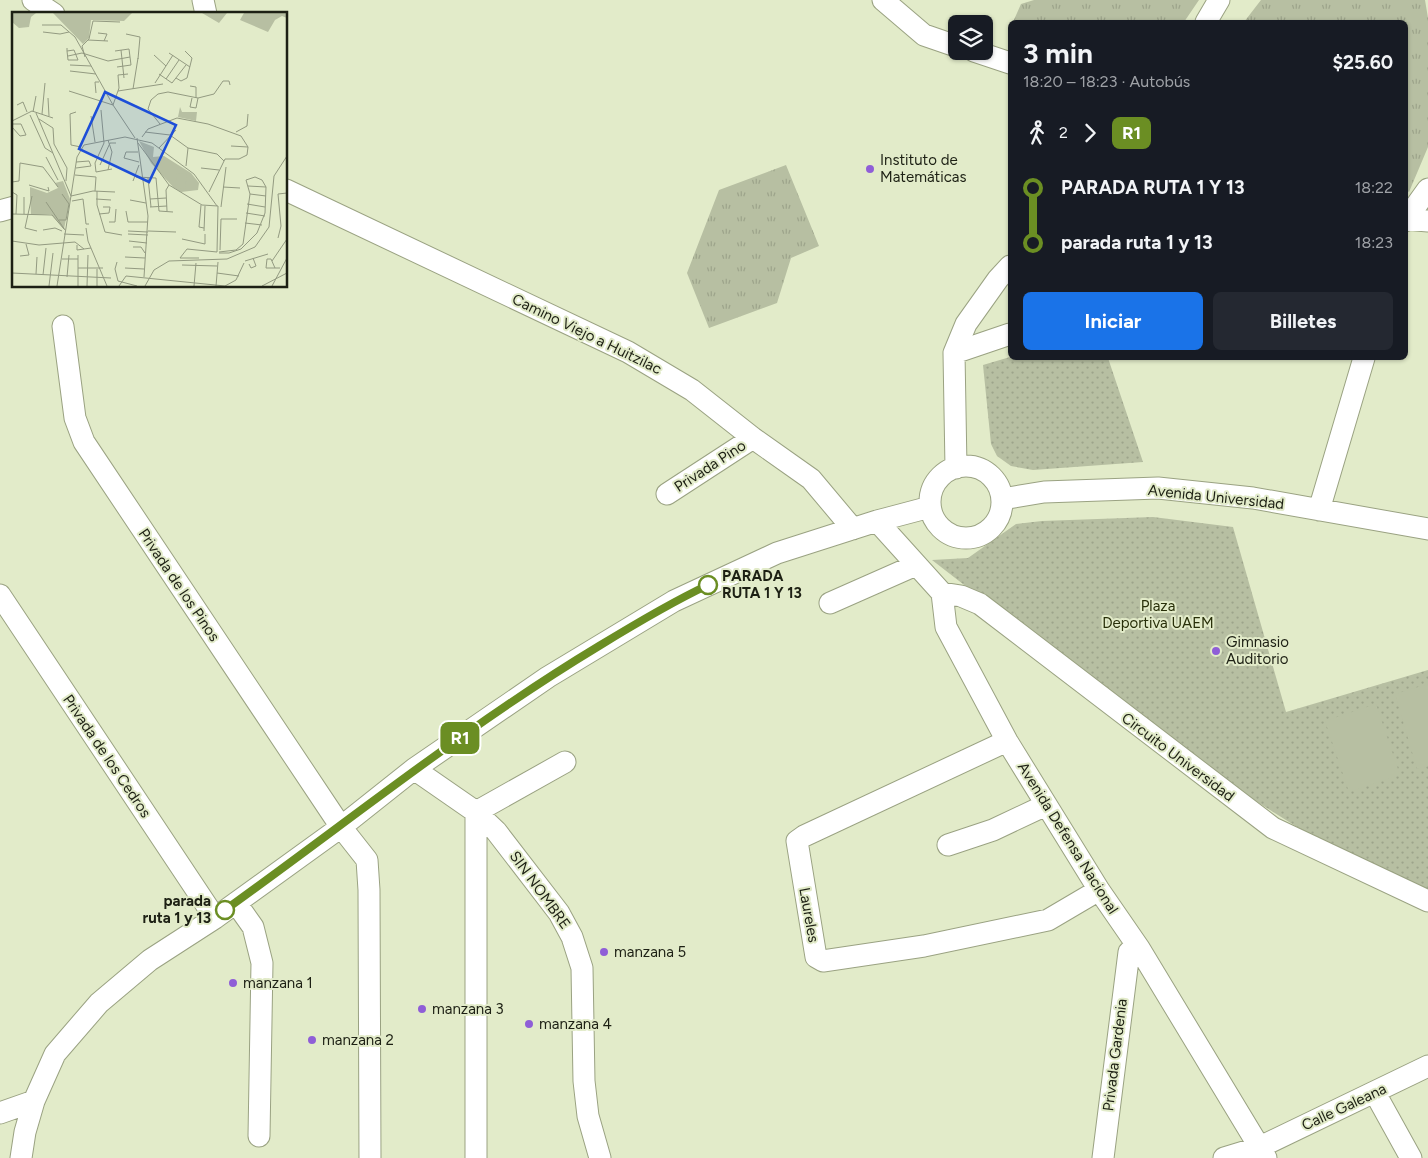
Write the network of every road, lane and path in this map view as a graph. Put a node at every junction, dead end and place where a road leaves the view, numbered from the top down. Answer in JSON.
{"nodes":[{"id":1,"x":33,"y":0,"type":"edge"},
{"id":2,"x":883,"y":0,"type":"edge"},
{"id":3,"x":1219,"y":0,"type":"edge"},
{"id":4,"x":51,"y":12,"type":"edge"},
{"id":5,"x":1207,"y":20,"type":"edge"},
{"id":6,"x":948,"y":43,"type":"edge"},
{"id":7,"x":993,"y":57,"type":"edge"},
{"id":8,"x":1008,"y":62,"type":"edge"},
{"id":9,"x":1428,"y":189,"type":"edge"},
{"id":10,"x":288,"y":191,"type":"edge"},
{"id":11,"x":12,"y":208,"type":"edge"},
{"id":12,"x":0,"y":212,"type":"edge"},
{"id":13,"x":1411,"y":214,"type":"edge"},
{"id":14,"x":1008,"y":269,"type":"edge"},
{"id":15,"x":63,"y":326,"type":"dead end"},
{"id":16,"x":1008,"y":335,"type":"edge"},
{"id":17,"x":954,"y":352,"type":"junction"},
{"id":18,"x":1363,"y":360,"type":"edge"},
{"id":19,"x":753,"y":438,"type":"junction"},
{"id":20,"x":956,"y":468,"type":"junction"},
{"id":21,"x":667,"y":494,"type":"dead end"},
{"id":22,"x":1002,"y":499,"type":"junction"},
{"id":23,"x":930,"y":508,"type":"junction"},
{"id":24,"x":1319,"y":510,"type":"junction"},
{"id":25,"x":877,"y":521,"type":"junction"},
{"id":26,"x":853,"y":529,"type":"junction"},
{"id":27,"x":1428,"y":530,"type":"edge"},
{"id":28,"x":916,"y":565,"type":"junction"},
{"id":29,"x":942,"y":593,"type":"junction"},
{"id":30,"x":0,"y":595,"type":"edge"},
{"id":31,"x":830,"y":603,"type":"dead end"},
{"id":32,"x":1007,"y":741,"type":"junction"},
{"id":33,"x":565,"y":762,"type":"dead end"},
{"id":34,"x":414,"y":770,"type":"junction"},
{"id":35,"x":1046,"y":805,"type":"junction"},
{"id":36,"x":476,"y":812,"type":"junction"},
{"id":37,"x":341,"y":827,"type":"junction"},
{"id":38,"x":948,"y":845,"type":"dead end"},
{"id":39,"x":1099,"y":890,"type":"junction"},
{"id":40,"x":1428,"y":901,"type":"edge"},
{"id":41,"x":236,"y":903,"type":"junction"},
{"id":42,"x":215,"y":918,"type":"junction"},
{"id":43,"x":1129,"y":952,"type":"dead end"},
{"id":44,"x":1428,"y":1066,"type":"edge"},
{"id":45,"x":1375,"y":1093,"type":"junction"},
{"id":46,"x":34,"y":1101,"type":"junction"},
{"id":47,"x":0,"y":1113,"type":"edge"},
{"id":48,"x":259,"y":1136,"type":"dead end"},
{"id":49,"x":1263,"y":1152,"type":"edge"},
{"id":50,"x":21,"y":1158,"type":"edge"},
{"id":51,"x":370,"y":1158,"type":"edge"},
{"id":52,"x":476,"y":1158,"type":"edge"},
{"id":53,"x":600,"y":1158,"type":"edge"},
{"id":54,"x":1103,"y":1158,"type":"edge"},
{"id":55,"x":1224,"y":1158,"type":"edge"},
{"id":56,"x":1411,"y":1158,"type":"edge"}],
"edges":[{"from":1,"to":4,"type":"street"},
{"from":2,"to":6,"type":"street"},
{"from":3,"to":5,"type":"street"},
{"from":7,"to":8,"type":"street"},
{"from":9,"to":13,"type":"street"},
{"from":10,"to":19,"type":"street","name":"Camino Viejo a Huitzilac"},
{"from":11,"to":12,"type":"street"},
{"from":14,"to":17,"type":"street"},
{"from":15,"to":37,"type":"street","name":"Privada de los Pinos"},
{"from":16,"to":17,"type":"street"},
{"from":17,"to":20,"type":"street"},
{"from":18,"to":24,"type":"street"},
{"from":19,"to":21,"type":"street","name":"Privada Pino"},
{"from":19,"to":26,"type":"street","name":"Camino Viejo a Huitzilac"},
{"from":20,"to":22,"type":"street"},
{"from":20,"to":23,"type":"street"},
{"from":22,"to":23,"type":"street"},
{"from":22,"to":24,"type":"street","name":"Avenida Universidad"},
{"from":23,"to":25,"type":"street"},
{"from":24,"to":27,"type":"street","name":"Avenida Universidad"},
{"from":25,"to":26,"type":"street"},
{"from":25,"to":28,"type":"street"},
{"from":26,"to":34,"type":"street"},
{"from":28,"to":29,"type":"street"},
{"from":28,"to":31,"type":"street"},
{"from":29,"to":32,"type":"street","name":"Avenida Defensa Nacional"},
{"from":29,"to":40,"type":"street","name":"Circuito Universidad"},
{"from":30,"to":42,"type":"street","name":"Privada de los Cedros"},
{"from":32,"to":35,"type":"street","name":"Avenida Defensa Nacional"},
{"from":32,"to":39,"type":"street","name":"Laureles"},
{"from":33,"to":36,"type":"street"},
{"from":34,"to":36,"type":"street","name":"SIN NOMBRE"},
{"from":34,"to":37,"type":"street"},
{"from":35,"to":38,"type":"street"},
{"from":35,"to":39,"type":"street","name":"Avenida Defensa Nacional"},
{"from":36,"to":52,"type":"street"},
{"from":36,"to":53,"type":"street","name":"SIN NOMBRE"},
{"from":37,"to":41,"type":"street"},
{"from":37,"to":51,"type":"street"},
{"from":39,"to":49,"type":"street","name":"Avenida Defensa Nacional"},
{"from":41,"to":42,"type":"street"},
{"from":41,"to":48,"type":"street"},
{"from":42,"to":46,"type":"street"},
{"from":43,"to":54,"type":"street","name":"Privada Gardenia"},
{"from":44,"to":45,"type":"street","name":"Calle Galeana"},
{"from":45,"to":49,"type":"street","name":"Calle Galeana"},
{"from":45,"to":56,"type":"street"},
{"from":46,"to":47,"type":"street"},
{"from":46,"to":50,"type":"street"},
{"from":49,"to":55,"type":"street","name":"Calle Galeana"}]}
